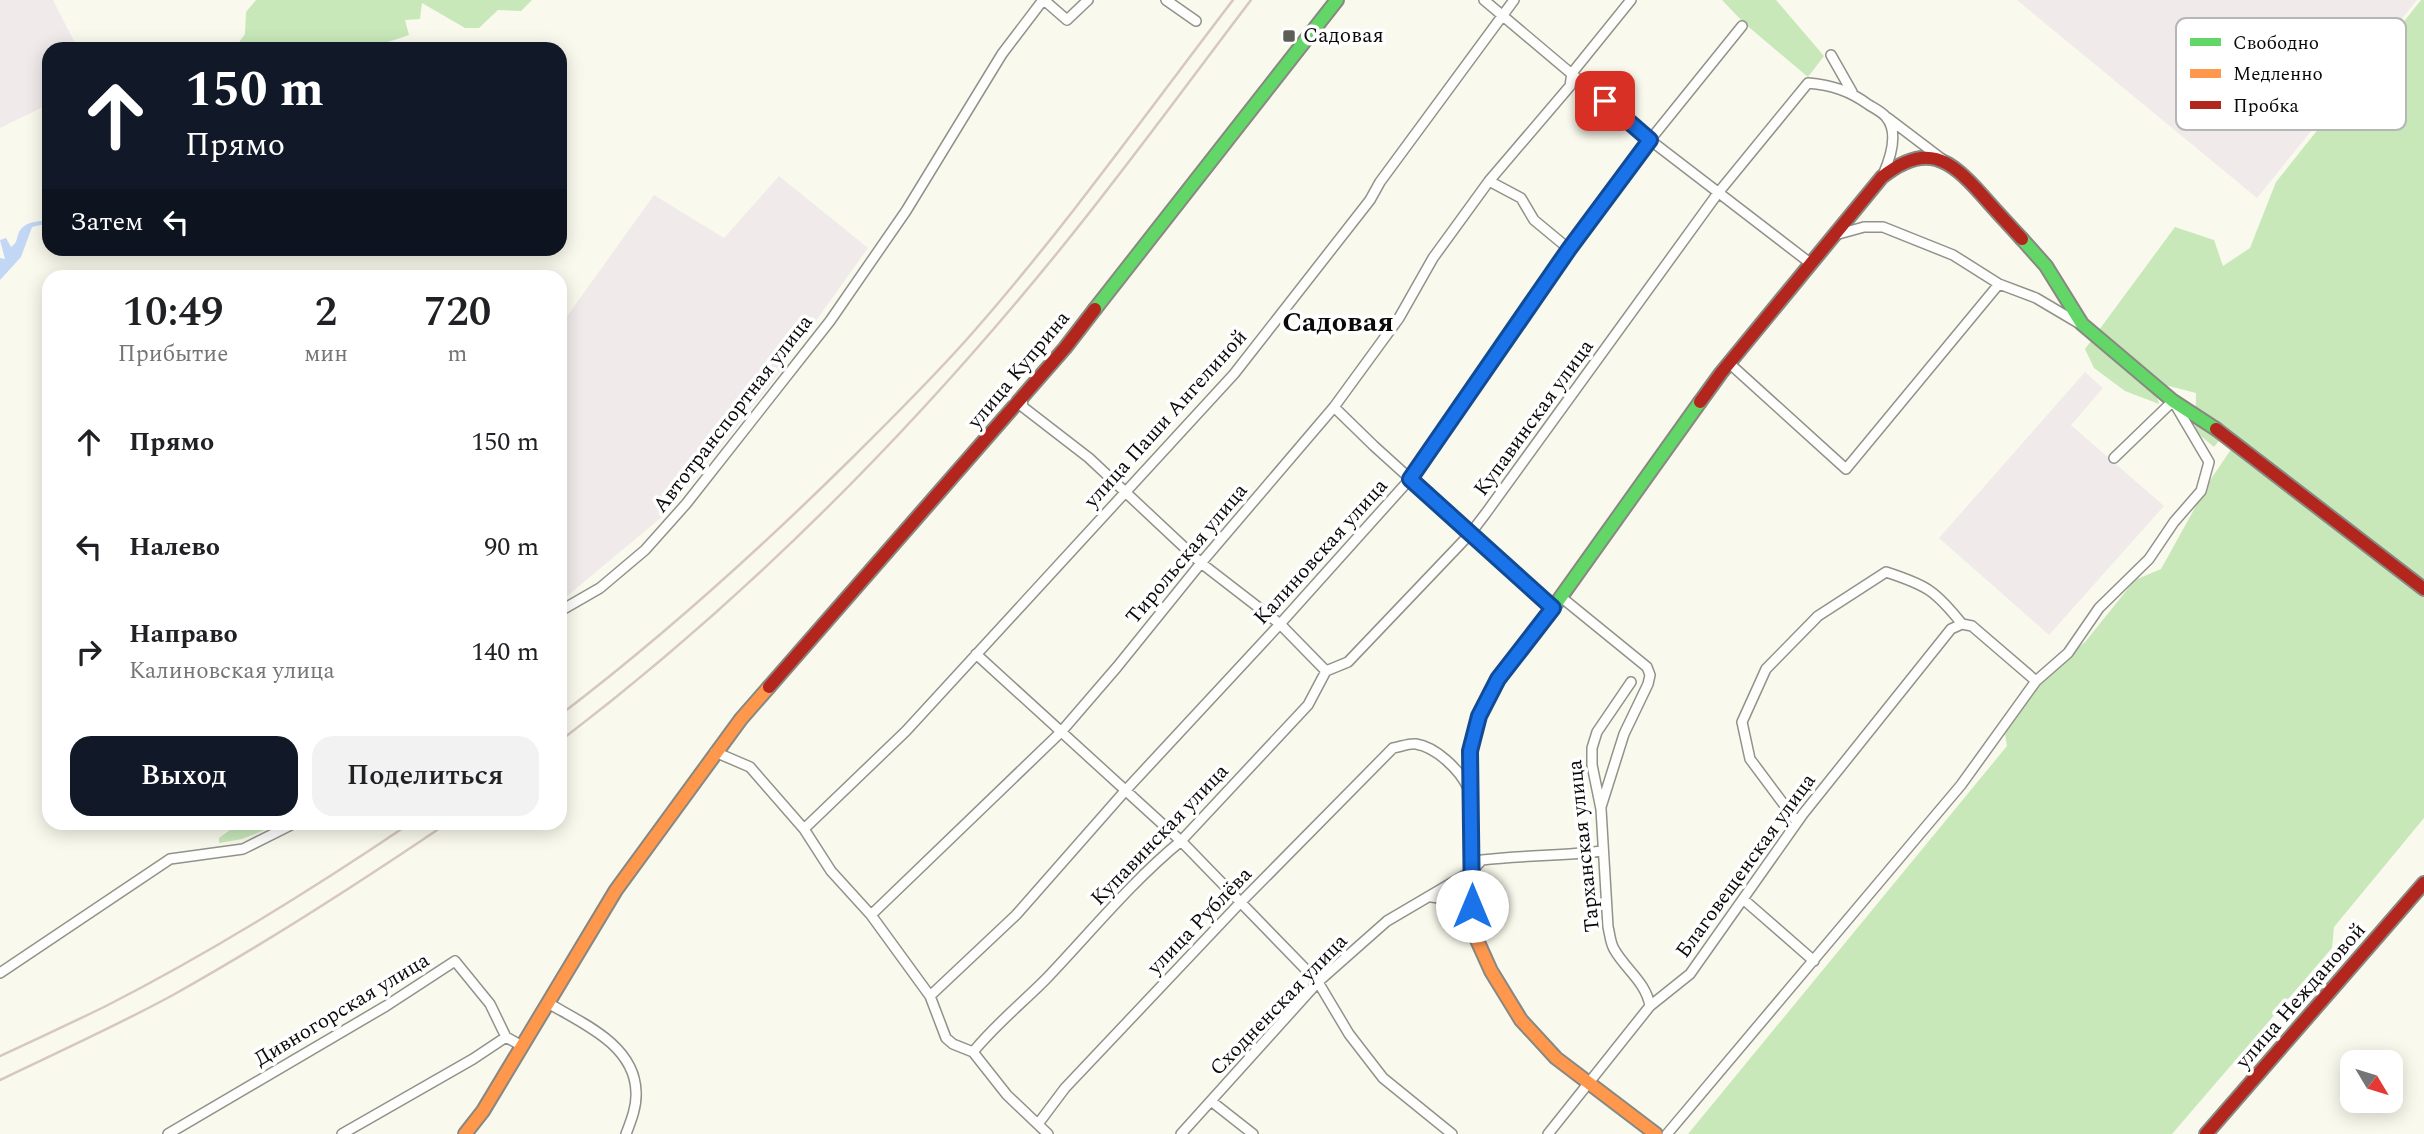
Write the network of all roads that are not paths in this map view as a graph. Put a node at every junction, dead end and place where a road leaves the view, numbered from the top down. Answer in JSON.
{"nodes":[{"id":1,"x":1043,"y":0,"type":"edge"},
{"id":2,"x":1088,"y":0,"type":"edge"},
{"id":3,"x":1166,"y":0,"type":"edge"},
{"id":4,"x":1337,"y":0,"type":"edge"},
{"id":5,"x":1484,"y":0,"type":"edge"},
{"id":6,"x":1514,"y":0,"type":"edge"},
{"id":7,"x":1631,"y":0,"type":"edge"},
{"id":8,"x":1502,"y":15,"type":"junction"},
{"id":9,"x":1196,"y":21,"type":"dead end"},
{"id":10,"x":1742,"y":26,"type":"dead end"},
{"id":11,"x":1831,"y":55,"type":"dead end"},
{"id":12,"x":1572,"y":73,"type":"junction"},
{"id":13,"x":1852,"y":92,"type":"junction"},
{"id":14,"x":1888,"y":118,"type":"junction"},
{"id":15,"x":1650,"y":140,"type":"junction"},
{"id":16,"x":1944,"y":160,"type":"junction"},
{"id":17,"x":1882,"y":177,"type":"junction"},
{"id":18,"x":1489,"y":181,"type":"junction"},
{"id":19,"x":1718,"y":193,"type":"junction"},
{"id":20,"x":1834,"y":236,"type":"junction"},
{"id":21,"x":1569,"y":249,"type":"junction"},
{"id":22,"x":1811,"y":263,"type":"junction"},
{"id":23,"x":1999,"y":284,"type":"junction"},
{"id":24,"x":2082,"y":324,"type":"junction"},
{"id":25,"x":1729,"y":363,"type":"junction"},
{"id":26,"x":1022,"y":397,"type":"junction"},
{"id":27,"x":2173,"y":401,"type":"junction"},
{"id":28,"x":1334,"y":407,"type":"junction"},
{"id":29,"x":2114,"y":458,"type":"dead end"},
{"id":30,"x":1410,"y":479,"type":"junction"},
{"id":31,"x":1126,"y":491,"type":"junction"},
{"id":32,"x":1470,"y":534,"type":"junction"},
{"id":33,"x":1201,"y":563,"type":"junction"},
{"id":34,"x":2424,"y":589,"type":"edge"},
{"id":35,"x":1561,"y":597,"type":"junction"},
{"id":36,"x":567,"y":607,"type":"edge"},
{"id":37,"x":1553,"y":608,"type":"junction"},
{"id":38,"x":1280,"y":624,"type":"junction"},
{"id":39,"x":1967,"y":625,"type":"junction"},
{"id":40,"x":976,"y":654,"type":"junction"},
{"id":41,"x":1326,"y":671,"type":"junction"},
{"id":42,"x":2036,"y":681,"type":"junction"},
{"id":43,"x":1631,"y":682,"type":"dead end"},
{"id":44,"x":1061,"y":732,"type":"junction"},
{"id":45,"x":715,"y":752,"type":"junction"},
{"id":46,"x":1608,"y":782,"type":"junction"},
{"id":47,"x":1595,"y":783,"type":"junction"},
{"id":48,"x":1125,"y":791,"type":"junction"},
{"id":49,"x":1471,"y":796,"type":"junction"},
{"id":50,"x":1601,"y":809,"type":"junction"},
{"id":51,"x":1797,"y":822,"type":"junction"},
{"id":52,"x":804,"y":829,"type":"junction"},
{"id":53,"x":281,"y":830,"type":"edge"},
{"id":54,"x":1181,"y":841,"type":"junction"},
{"id":55,"x":1603,"y":852,"type":"junction"},
{"id":56,"x":1472,"y":871,"type":"junction"},
{"id":57,"x":2424,"y":883,"type":"edge"},
{"id":58,"x":1431,"y":897,"type":"junction"},
{"id":59,"x":1743,"y":899,"type":"junction"},
{"id":60,"x":1240,"y":903,"type":"junction"},
{"id":61,"x":871,"y":915,"type":"junction"},
{"id":62,"x":1477,"y":940,"type":"junction"},
{"id":63,"x":1814,"y":961,"type":"junction"},
{"id":64,"x":0,"y":973,"type":"edge"},
{"id":65,"x":1318,"y":982,"type":"junction"},
{"id":66,"x":930,"y":996,"type":"junction"},
{"id":67,"x":548,"y":1003,"type":"junction"},
{"id":68,"x":1650,"y":1006,"type":"junction"},
{"id":69,"x":506,"y":1037,"type":"junction"},
{"id":70,"x":522,"y":1046,"type":"junction"},
{"id":71,"x":974,"y":1052,"type":"junction"},
{"id":72,"x":1588,"y":1084,"type":"junction"},
{"id":73,"x":1211,"y":1101,"type":"junction"},
{"id":74,"x":1038,"y":1124,"type":"junction"},
{"id":75,"x":168,"y":1134,"type":"edge"},
{"id":76,"x":342,"y":1134,"type":"edge"},
{"id":77,"x":465,"y":1134,"type":"edge"},
{"id":78,"x":626,"y":1134,"type":"edge"},
{"id":79,"x":1048,"y":1134,"type":"edge"},
{"id":80,"x":1181,"y":1134,"type":"edge"},
{"id":81,"x":1253,"y":1134,"type":"edge"},
{"id":82,"x":1452,"y":1134,"type":"edge"},
{"id":83,"x":1548,"y":1134,"type":"edge"},
{"id":84,"x":1656,"y":1134,"type":"edge"},
{"id":85,"x":1667,"y":1134,"type":"edge"},
{"id":86,"x":2206,"y":1134,"type":"edge"}],
"edges":[{"from":1,"to":2,"type":"street"},
{"from":1,"to":36,"type":"street","name":"Автотранспортная улица"},
{"from":3,"to":9,"type":"street"},
{"from":4,"to":26,"type":"main road","name":"улица Куприна"},
{"from":5,"to":8,"type":"street"},
{"from":6,"to":8,"type":"street","name":"улица Паши Ангелиной"},
{"from":7,"to":12,"type":"street","name":"Тирольская улица"},
{"from":8,"to":12,"type":"street"},
{"from":8,"to":31,"type":"street","name":"улица Паши Ангелиной"},
{"from":10,"to":15,"type":"street","name":"Калиновская улица"},
{"from":11,"to":13,"type":"street"},
{"from":12,"to":15,"type":"street"},
{"from":12,"to":18,"type":"street","name":"Тирольская улица"},
{"from":13,"to":14,"type":"street"},
{"from":13,"to":19,"type":"street","name":"Купавинская улица"},
{"from":14,"to":16,"type":"street"},
{"from":14,"to":17,"type":"street"},
{"from":15,"to":19,"type":"street"},
{"from":15,"to":21,"type":"street","name":"Калиновская улица"},
{"from":16,"to":17,"type":"main road"},
{"from":16,"to":24,"type":"main road"},
{"from":17,"to":20,"type":"main road"},
{"from":18,"to":21,"type":"street"},
{"from":18,"to":28,"type":"street","name":"Тирольская улица"},
{"from":19,"to":22,"type":"street"},
{"from":19,"to":32,"type":"street","name":"Купавинская улица"},
{"from":20,"to":22,"type":"main road"},
{"from":20,"to":23,"type":"street"},
{"from":21,"to":30,"type":"street","name":"Калиновская улица"},
{"from":22,"to":25,"type":"main road"},
{"from":23,"to":24,"type":"street"},
{"from":23,"to":25,"type":"street"},
{"from":24,"to":27,"type":"main road"},
{"from":25,"to":35,"type":"main road"},
{"from":26,"to":31,"type":"street"},
{"from":26,"to":45,"type":"main road","name":"улица Куприна"},
{"from":27,"to":29,"type":"street"},
{"from":27,"to":34,"type":"main road"},
{"from":27,"to":42,"type":"street"},
{"from":28,"to":30,"type":"street"},
{"from":28,"to":33,"type":"street","name":"Тирольская улица"},
{"from":30,"to":32,"type":"street"},
{"from":30,"to":38,"type":"street","name":"Калиновская улица"},
{"from":31,"to":33,"type":"street"},
{"from":31,"to":40,"type":"street","name":"улица Паши Ангелиной"},
{"from":32,"to":37,"type":"street"},
{"from":32,"to":41,"type":"street","name":"Купавинская улица"},
{"from":33,"to":38,"type":"street"},
{"from":33,"to":44,"type":"street","name":"Тирольская улица"},
{"from":35,"to":37,"type":"main road"},
{"from":35,"to":46,"type":"street"},
{"from":37,"to":49,"type":"main road"},
{"from":38,"to":41,"type":"street"},
{"from":38,"to":48,"type":"street","name":"Калиновская улица"},
{"from":39,"to":42,"type":"street"},
{"from":39,"to":51,"type":"street","name":"Благовещенская улица"},
{"from":39,"to":51,"type":"street"},
{"from":40,"to":44,"type":"street"},
{"from":40,"to":52,"type":"street","name":"улица Паши Ангелиной"},
{"from":41,"to":54,"type":"street","name":"Купавинская улица"},
{"from":42,"to":63,"type":"street"},
{"from":43,"to":47,"type":"street","name":"Тарханская улица"},
{"from":44,"to":48,"type":"street"},
{"from":44,"to":61,"type":"street","name":"Тирольская улица"},
{"from":45,"to":52,"type":"street"},
{"from":45,"to":67,"type":"main road","name":"улица Куприна"},
{"from":46,"to":47,"type":"street"},
{"from":46,"to":50,"type":"street"},
{"from":47,"to":50,"type":"street","name":"Тарханская улица"},
{"from":48,"to":54,"type":"street"},
{"from":48,"to":66,"type":"street","name":"Калиновская улица"},
{"from":49,"to":56,"type":"main road"},
{"from":49,"to":60,"type":"street","name":"улица Рублёва"},
{"from":50,"to":55,"type":"street","name":"Тарханская улица"},
{"from":51,"to":59,"type":"street","name":"Благовещенская улица"},
{"from":52,"to":61,"type":"street"},
{"from":53,"to":64,"type":"street"},
{"from":54,"to":60,"type":"street"},
{"from":54,"to":71,"type":"street","name":"Купавинская улица"},
{"from":55,"to":56,"type":"street","name":"Сходненская улица"},
{"from":55,"to":68,"type":"street","name":"Тарханская улица"},
{"from":56,"to":58,"type":"street","name":"Сходненская улица"},
{"from":56,"to":62,"type":"main road"},
{"from":57,"to":86,"type":"main road","name":"улица Неждановой"},
{"from":58,"to":62,"type":"street"},
{"from":58,"to":65,"type":"street","name":"Сходненская улица"},
{"from":59,"to":63,"type":"street"},
{"from":59,"to":68,"type":"street","name":"Благовещенская улица"},
{"from":60,"to":65,"type":"street"},
{"from":60,"to":74,"type":"street","name":"улица Рублёва"},
{"from":61,"to":66,"type":"street"},
{"from":62,"to":72,"type":"main road"},
{"from":63,"to":85,"type":"street"},
{"from":65,"to":73,"type":"street","name":"Сходненская улица"},
{"from":65,"to":82,"type":"street"},
{"from":66,"to":71,"type":"street"},
{"from":67,"to":70,"type":"main road","name":"улица Куприна"},
{"from":67,"to":78,"type":"street"},
{"from":68,"to":72,"type":"street","name":"Благовещенская улица"},
{"from":69,"to":70,"type":"street"},
{"from":69,"to":75,"type":"street","name":"Дивногорская улица"},
{"from":69,"to":76,"type":"street"},
{"from":70,"to":77,"type":"main road","name":"улица Куприна"},
{"from":71,"to":74,"type":"street"},
{"from":72,"to":83,"type":"street","name":"Благовещенская улица"},
{"from":72,"to":84,"type":"main road"},
{"from":73,"to":80,"type":"street","name":"Сходненская улица"},
{"from":73,"to":81,"type":"street"},
{"from":74,"to":79,"type":"street"}]}
